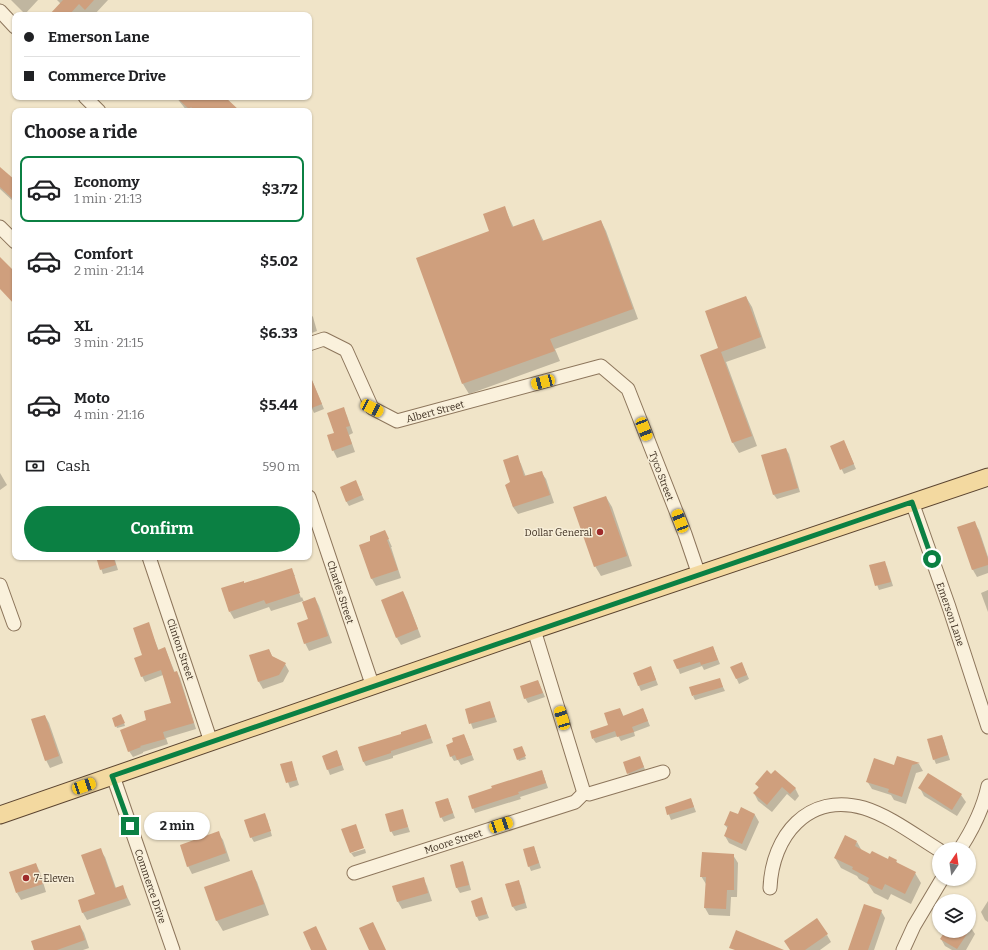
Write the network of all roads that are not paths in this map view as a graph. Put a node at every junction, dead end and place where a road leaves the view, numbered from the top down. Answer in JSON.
{"nodes":[{"id":1,"x":0,"y":12,"type":"edge"},
{"id":2,"x":12,"y":24,"type":"edge"},
{"id":3,"x":88,"y":100,"type":"edge"},
{"id":4,"x":96,"y":108,"type":"edge"},
{"id":5,"x":0,"y":227,"type":"edge"},
{"id":6,"x":12,"y":239,"type":"edge"},
{"id":7,"x":312,"y":343,"type":"edge"},
{"id":8,"x":601,"y":366,"type":"joint"},
{"id":9,"x":988,"y":477,"type":"edge"},
{"id":10,"x":912,"y":502,"type":"junction"},
{"id":11,"x":312,"y":506,"type":"edge"},
{"id":12,"x":150,"y":560,"type":"edge"},
{"id":13,"x":698,"y":575,"type":"junction"},
{"id":14,"x":0,"y":586,"type":"edge"},
{"id":15,"x":14,"y":624,"type":"dead end"},
{"id":16,"x":534,"y":630,"type":"junction"},
{"id":17,"x":373,"y":687,"type":"junction"},
{"id":18,"x":988,"y":724,"type":"edge"},
{"id":19,"x":211,"y":742,"type":"junction"},
{"id":20,"x":663,"y":772,"type":"dead end"},
{"id":21,"x":112,"y":776,"type":"junction"},
{"id":22,"x":988,"y":786,"type":"edge"},
{"id":23,"x":584,"y":793,"type":"junction"},
{"id":24,"x":0,"y":815,"type":"edge"},
{"id":25,"x":964,"y":842,"type":"edge"},
{"id":26,"x":932,"y":846,"type":"edge"},
{"id":27,"x":354,"y":873,"type":"dead end"},
{"id":28,"x":938,"y":886,"type":"edge"},
{"id":29,"x":770,"y":888,"type":"dead end"},
{"id":30,"x":173,"y":950,"type":"edge"},
{"id":31,"x":903,"y":950,"type":"edge"}],
"edges":[{"from":1,"to":2,"type":"street"},
{"from":3,"to":4,"type":"street"},
{"from":5,"to":6,"type":"street"},
{"from":7,"to":8,"type":"street","name":"Albert Street"},
{"from":8,"to":13,"type":"street","name":"Tyco Street"},
{"from":9,"to":10,"type":"main road"},
{"from":10,"to":13,"type":"main road"},
{"from":10,"to":18,"type":"street","name":"Emerson Lane"},
{"from":11,"to":17,"type":"street","name":"Charles Street"},
{"from":12,"to":19,"type":"street","name":"Clinton Street"},
{"from":13,"to":16,"type":"main road"},
{"from":14,"to":15,"type":"street"},
{"from":16,"to":17,"type":"main road"},
{"from":16,"to":23,"type":"street"},
{"from":17,"to":19,"type":"main road"},
{"from":19,"to":21,"type":"main road"},
{"from":20,"to":23,"type":"street","name":"Moore Street"},
{"from":21,"to":24,"type":"main road"},
{"from":21,"to":30,"type":"street","name":"Commerce Drive"},
{"from":22,"to":25,"type":"street"},
{"from":23,"to":27,"type":"street","name":"Moore Street"},
{"from":26,"to":29,"type":"street"},
{"from":28,"to":31,"type":"street"}]}
